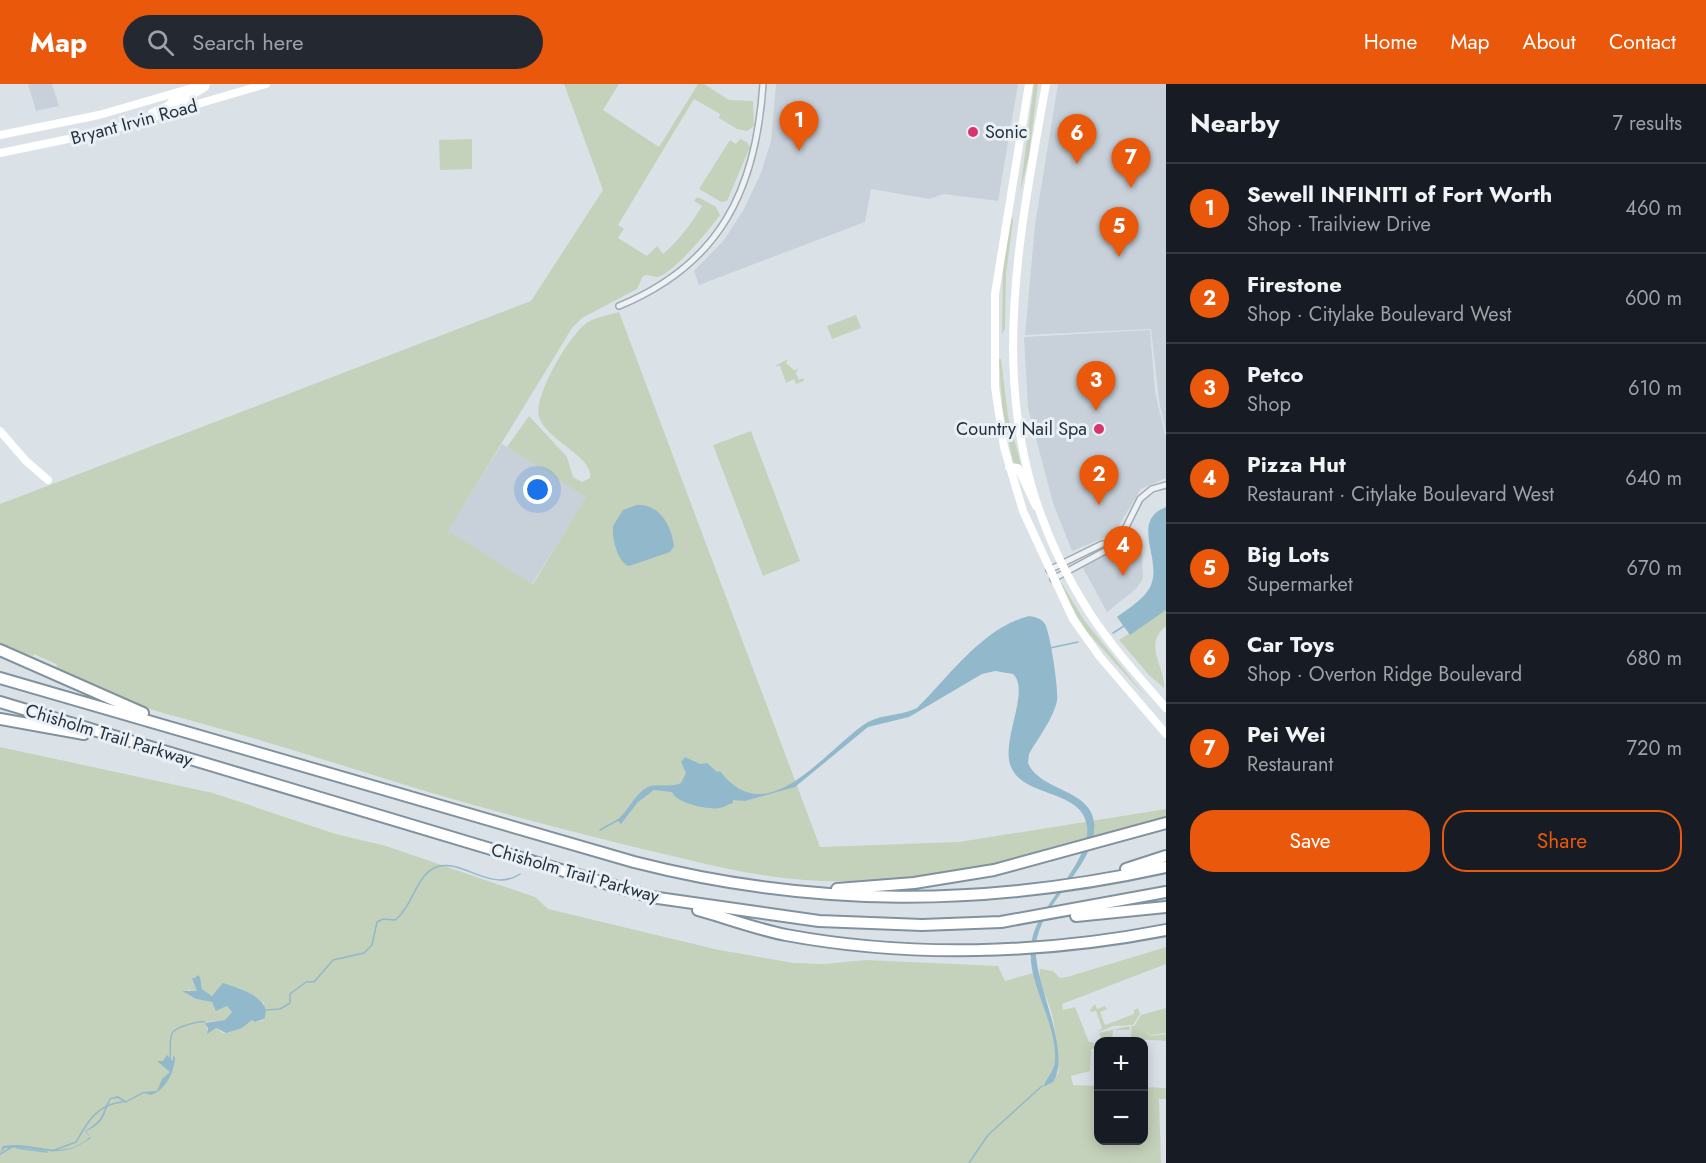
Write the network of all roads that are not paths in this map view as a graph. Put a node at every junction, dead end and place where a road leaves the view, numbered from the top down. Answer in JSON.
{"nodes":[{"id":1,"x":207,"y":84,"type":"edge"},
{"id":2,"x":266,"y":84,"type":"edge"},
{"id":3,"x":763,"y":84,"type":"edge"},
{"id":4,"x":1029,"y":84,"type":"edge"},
{"id":5,"x":1046,"y":84,"type":"edge"},
{"id":6,"x":180,"y":92,"type":"junction"},
{"id":7,"x":172,"y":112,"type":"junction"},
{"id":8,"x":143,"y":121,"type":"junction"},
{"id":9,"x":33,"y":130,"type":"junction"},
{"id":10,"x":0,"y":135,"type":"edge"},
{"id":11,"x":35,"y":147,"type":"junction"},
{"id":12,"x":0,"y":153,"type":"edge"},
{"id":13,"x":1009,"y":205,"type":"junction"},
{"id":14,"x":1025,"y":207,"type":"junction"},
{"id":15,"x":619,"y":306,"type":"dead end"},
{"id":16,"x":993,"y":348,"type":"junction"},
{"id":17,"x":1011,"y":349,"type":"junction"},
{"id":18,"x":0,"y":431,"type":"edge"},
{"id":19,"x":1009,"y":467,"type":"junction"},
{"id":20,"x":48,"y":480,"type":"dead end"},
{"id":21,"x":1166,"y":484,"type":"edge"},
{"id":22,"x":1041,"y":514,"type":"junction"},
{"id":23,"x":1110,"y":544,"type":"junction"},
{"id":24,"x":1063,"y":562,"type":"junction"},
{"id":25,"x":1048,"y":570,"type":"junction"},
{"id":26,"x":1067,"y":571,"type":"junction"},
{"id":27,"x":1053,"y":579,"type":"junction"},
{"id":28,"x":0,"y":650,"type":"edge"},
{"id":29,"x":0,"y":678,"type":"edge"},
{"id":30,"x":0,"y":702,"type":"edge"},
{"id":31,"x":1166,"y":708,"type":"edge"},
{"id":32,"x":0,"y":719,"type":"edge"},
{"id":33,"x":170,"y":726,"type":"junction"},
{"id":34,"x":1166,"y":734,"type":"edge"},
{"id":35,"x":128,"y":741,"type":"junction"},
{"id":36,"x":1162,"y":824,"type":"edge"},
{"id":37,"x":1166,"y":856,"type":"edge"},
{"id":38,"x":1166,"y":867,"type":"edge"},
{"id":39,"x":1078,"y":884,"type":"junction"},
{"id":40,"x":801,"y":892,"type":"junction"},
{"id":41,"x":1166,"y":892,"type":"edge"},
{"id":42,"x":651,"y":897,"type":"junction"},
{"id":43,"x":1165,"y":907,"type":"edge"},
{"id":44,"x":1001,"y":922,"type":"junction"},
{"id":45,"x":1166,"y":930,"type":"edge"}],
"edges":[{"from":1,"to":6,"type":"street","name":"Bryant Irvin Road"},
{"from":1,"to":7,"type":"street"},
{"from":2,"to":7,"type":"street","name":"Bryant Irvin Road"},
{"from":3,"to":15,"type":"street"},
{"from":4,"to":13,"type":"street"},
{"from":5,"to":14,"type":"street"},
{"from":6,"to":8,"type":"street"},
{"from":6,"to":9,"type":"street","name":"Bryant Irvin Road"},
{"from":7,"to":8,"type":"street","name":"Bryant Irvin Road"},
{"from":8,"to":11,"type":"street","name":"Bryant Irvin Road"},
{"from":9,"to":10,"type":"street","name":"Bryant Irvin Road"},
{"from":9,"to":11,"type":"street"},
{"from":11,"to":12,"type":"street","name":"Bryant Irvin Road"},
{"from":13,"to":14,"type":"street"},
{"from":13,"to":16,"type":"street"},
{"from":14,"to":17,"type":"street"},
{"from":16,"to":17,"type":"street"},
{"from":16,"to":19,"type":"street"},
{"from":17,"to":22,"type":"street"},
{"from":18,"to":20,"type":"street"},
{"from":19,"to":22,"type":"street"},
{"from":19,"to":25,"type":"street"},
{"from":21,"to":23,"type":"street"},
{"from":22,"to":24,"type":"street"},
{"from":23,"to":24,"type":"street"},
{"from":23,"to":26,"type":"street"},
{"from":24,"to":25,"type":"street"},
{"from":24,"to":26,"type":"street"},
{"from":25,"to":27,"type":"street"},
{"from":26,"to":27,"type":"street"},
{"from":26,"to":31,"type":"street"},
{"from":27,"to":34,"type":"street"},
{"from":28,"to":33,"type":"highway"},
{"from":29,"to":33,"type":"highway","name":"Chisholm Trail Parkway"},
{"from":30,"to":35,"type":"highway","name":"Chisholm Trail Parkway"},
{"from":32,"to":35,"type":"highway"},
{"from":33,"to":40,"type":"highway","name":"Chisholm Trail Parkway"},
{"from":35,"to":42,"type":"highway","name":"Chisholm Trail Parkway"},
{"from":36,"to":40,"type":"highway"},
{"from":37,"to":39,"type":"highway"},
{"from":38,"to":39,"type":"highway","name":"Chisholm Trail Parkway"},
{"from":39,"to":40,"type":"highway","name":"Chisholm Trail Parkway"},
{"from":41,"to":44,"type":"highway","name":"Chisholm Trail Parkway"},
{"from":42,"to":44,"type":"highway","name":"Chisholm Trail Parkway"},
{"from":42,"to":45,"type":"highway"},
{"from":43,"to":44,"type":"highway"}]}
